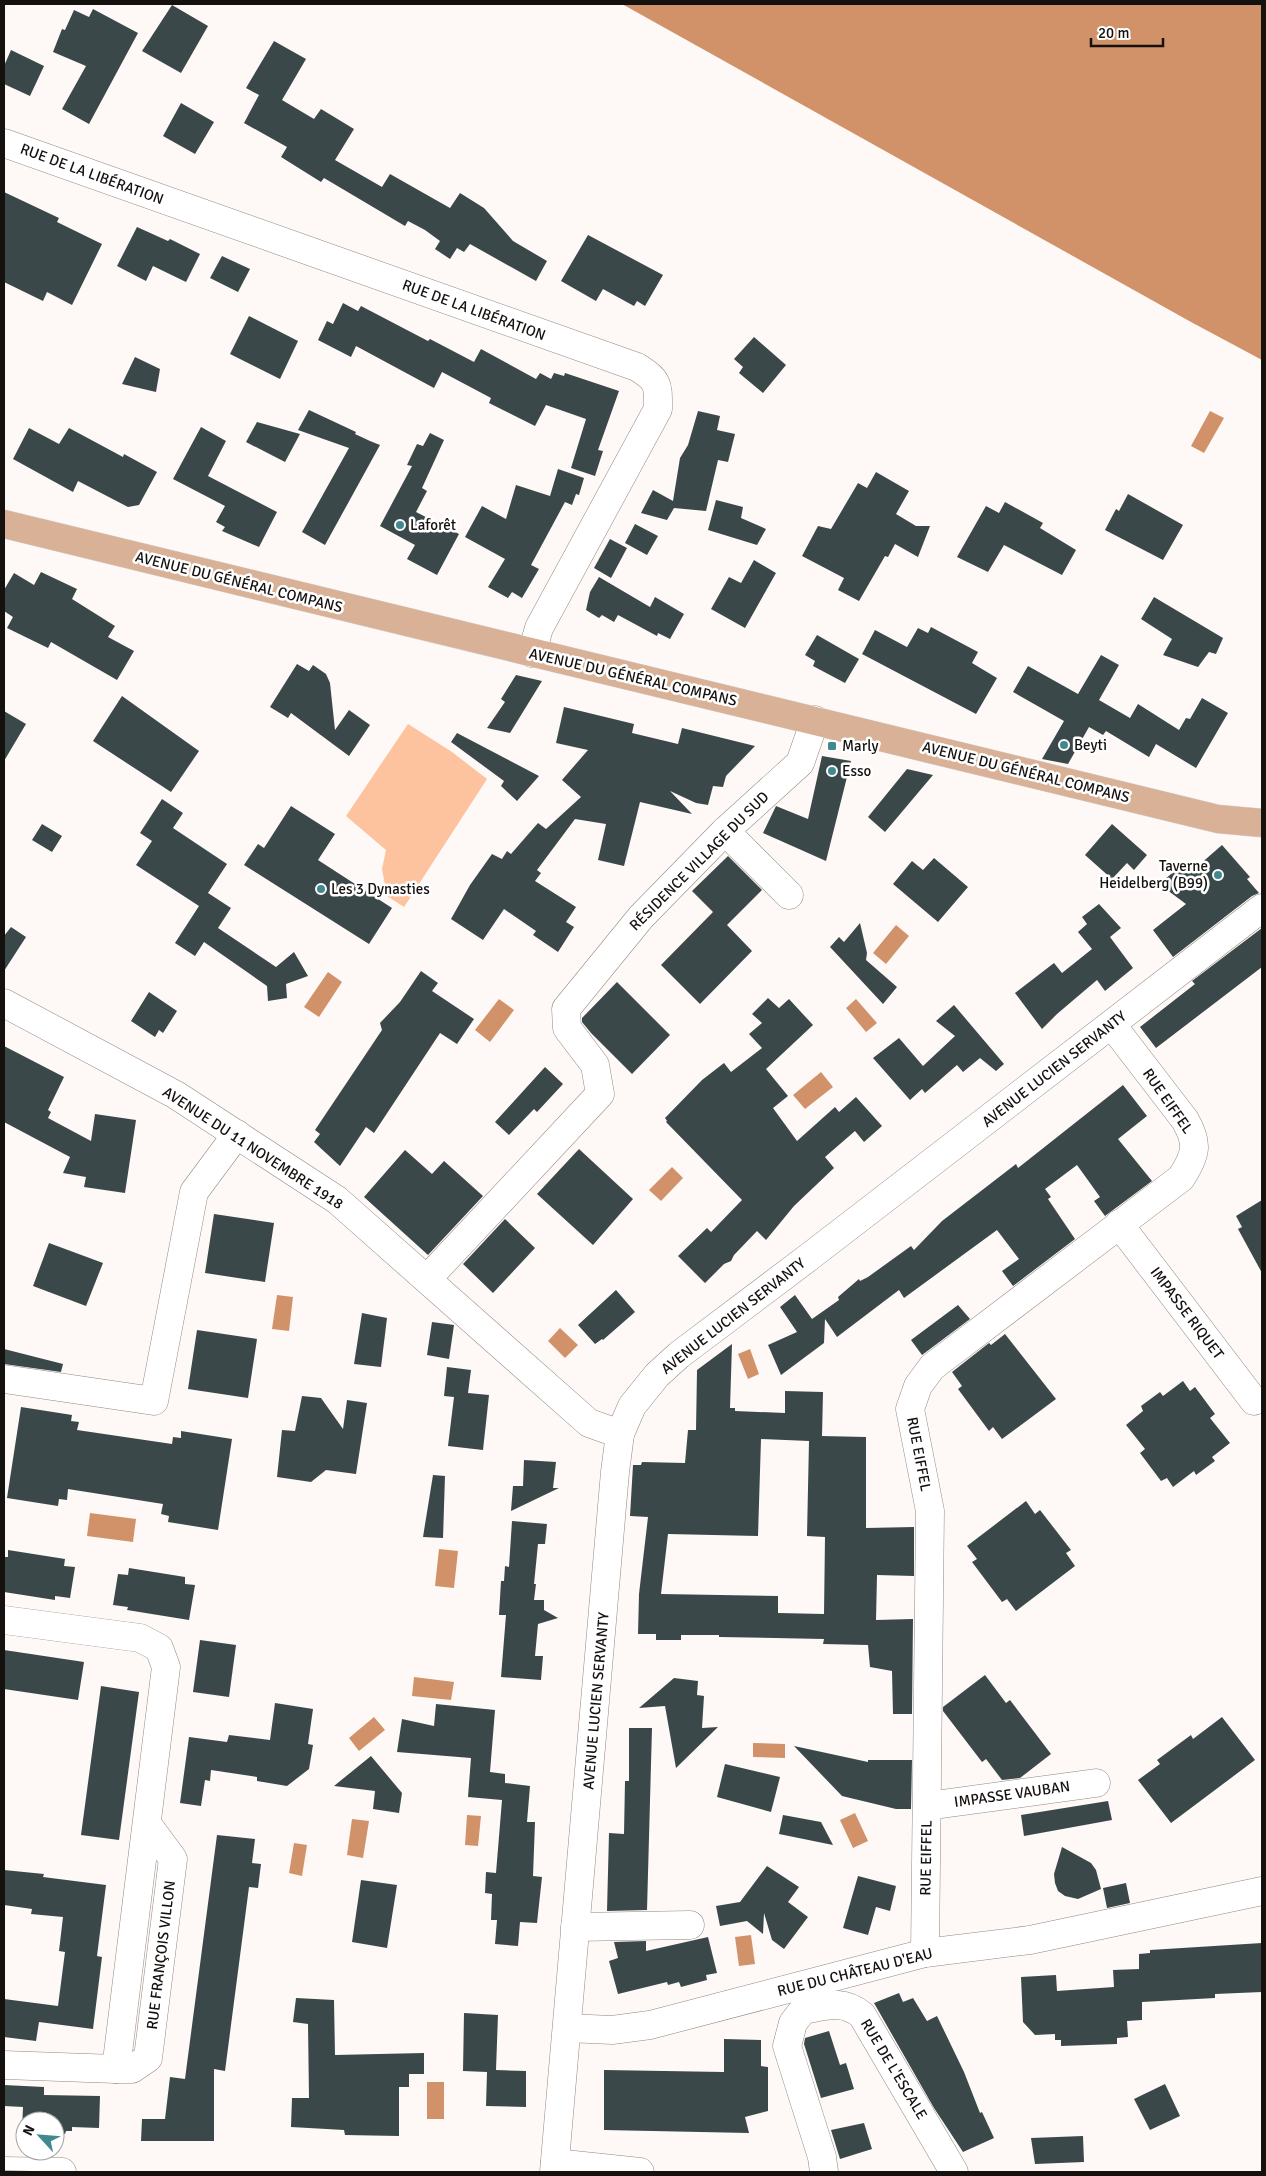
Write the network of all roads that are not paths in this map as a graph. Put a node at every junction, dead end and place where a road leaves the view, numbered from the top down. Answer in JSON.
{"nodes":[{"id":1,"x":4,"y":143,"type":"edge"},
{"id":2,"x":4,"y":524,"type":"edge"},
{"id":3,"x":532,"y":653,"type":"junction"},
{"id":4,"x":815,"y":720,"type":"junction"},
{"id":5,"x":1262,"y":823,"type":"edge"},
{"id":6,"x":725,"y":831,"type":"junction"},
{"id":7,"x":789,"y":895,"type":"dead end"},
{"id":8,"x":1262,"y":908,"type":"edge"},
{"id":9,"x":4,"y":1003,"type":"edge"},
{"id":10,"x":1112,"y":1025,"type":"junction"},
{"id":11,"x":237,"y":1134,"type":"junction"},
{"id":12,"x":1119,"y":1224,"type":"junction"},
{"id":13,"x":428,"y":1278,"type":"junction"},
{"id":14,"x":4,"y":1379,"type":"edge"},
{"id":15,"x":1254,"y":1401,"type":"dead end"},
{"id":16,"x":620,"y":1434,"type":"junction"},
{"id":17,"x":4,"y":1620,"type":"edge"},
{"id":18,"x":1096,"y":1783,"type":"dead end"},
{"id":19,"x":927,"y":1806,"type":"junction"},
{"id":20,"x":1262,"y":1891,"type":"edge"},
{"id":21,"x":690,"y":1925,"type":"dead end"},
{"id":22,"x":575,"y":1927,"type":"junction"},
{"id":23,"x":925,"y":1953,"type":"junction"},
{"id":24,"x":567,"y":2028,"type":"junction"},
{"id":25,"x":4,"y":2065,"type":"edge"},
{"id":26,"x":555,"y":2168,"type":"edge"},
{"id":27,"x":4,"y":2171,"type":"edge"},
{"id":28,"x":62,"y":2172,"type":"edge"},
{"id":29,"x":640,"y":2172,"type":"edge"},
{"id":30,"x":824,"y":2172,"type":"edge"},
{"id":31,"x":954,"y":2172,"type":"edge"}],
"edges":[{"from":1,"to":3,"type":"street","name":"RUE DE LA LIBÉRATION"},
{"from":2,"to":3,"type":"main road","name":"AVENUE DU GÉNÉRAL COMPANS"},
{"from":3,"to":4,"type":"main road","name":"AVENUE DU GÉNÉRAL COMPANS"},
{"from":4,"to":5,"type":"main road","name":"AVENUE DU GÉNÉRAL COMPANS"},
{"from":4,"to":6,"type":"street","name":"RÉSIDENCE VILLAGE DU SUD"},
{"from":6,"to":7,"type":"street"},
{"from":6,"to":13,"type":"street","name":"RÉSIDENCE VILLAGE DU SUD"},
{"from":8,"to":10,"type":"street","name":"AVENUE LUCIEN SERVANTY"},
{"from":9,"to":11,"type":"street","name":"AVENUE DU 11 NOVEMBRE 1918"},
{"from":10,"to":12,"type":"street","name":"RUE EIFFEL"},
{"from":10,"to":16,"type":"street","name":"AVENUE LUCIEN SERVANTY"},
{"from":11,"to":13,"type":"street","name":"AVENUE DU 11 NOVEMBRE 1918"},
{"from":11,"to":14,"type":"street"},
{"from":12,"to":15,"type":"street","name":"IMPASSE RIQUET"},
{"from":12,"to":19,"type":"street","name":"RUE EIFFEL"},
{"from":13,"to":16,"type":"street","name":"AVENUE DU 11 NOVEMBRE 1918"},
{"from":16,"to":22,"type":"street","name":"AVENUE LUCIEN SERVANTY"},
{"from":17,"to":25,"type":"street","name":"RUE FRANÇOIS VILLON"},
{"from":18,"to":19,"type":"street","name":"IMPASSE VAUBAN"},
{"from":19,"to":23,"type":"street","name":"RUE EIFFEL"},
{"from":20,"to":23,"type":"street","name":"RUE DU CHÂTEAU D'EAU"},
{"from":21,"to":22,"type":"street"},
{"from":22,"to":24,"type":"street","name":"AVENUE LUCIEN SERVANTY"},
{"from":23,"to":24,"type":"street","name":"RUE DU CHÂTEAU D'EAU"},
{"from":24,"to":26,"type":"street","name":"AVENUE LUCIEN SERVANTY"},
{"from":26,"to":29,"type":"street"},
{"from":27,"to":28,"type":"street"},
{"from":30,"to":31,"type":"street","name":"RUE DE L'ESCALE"}]}
